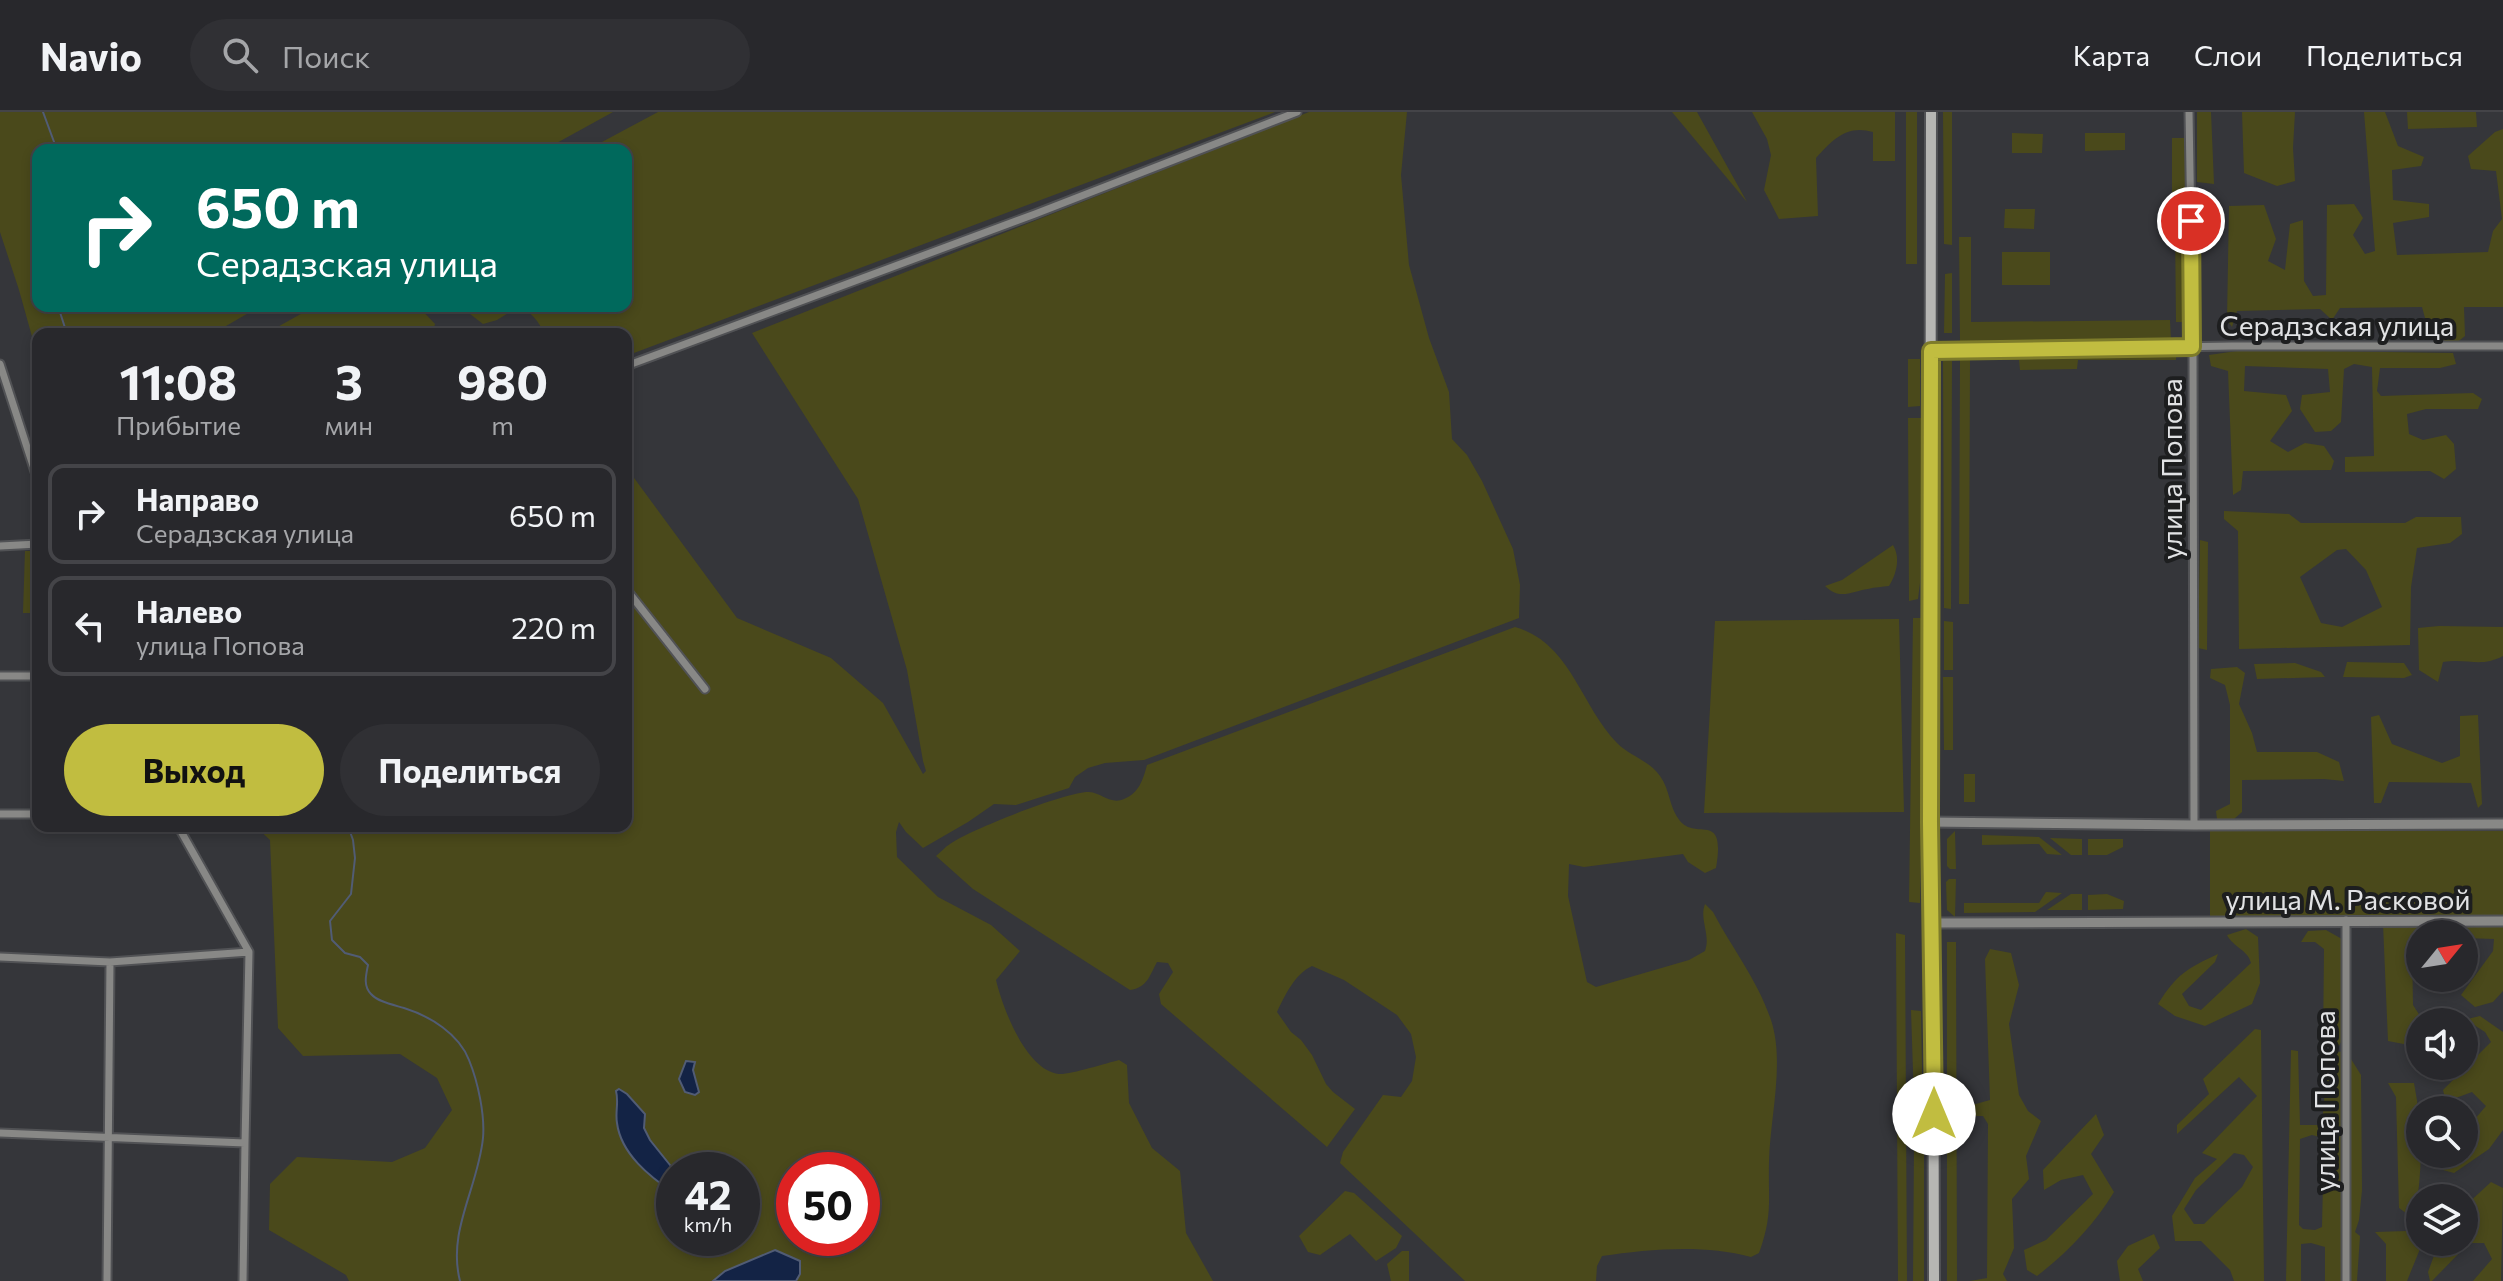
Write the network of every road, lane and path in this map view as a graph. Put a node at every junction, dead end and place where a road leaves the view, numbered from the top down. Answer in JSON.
{"nodes":[{"id":1,"x":1297,"y":112,"type":"edge"},
{"id":2,"x":1931,"y":112,"type":"edge"},
{"id":3,"x":2189,"y":112,"type":"edge"},
{"id":4,"x":2503,"y":346,"type":"edge"},
{"id":5,"x":2192,"y":347,"type":"junction"},
{"id":6,"x":1931,"y":351,"type":"junction"},
{"id":7,"x":0,"y":364,"type":"edge"},
{"id":8,"x":632,"y":364,"type":"edge"},
{"id":9,"x":32,"y":463,"type":"edge"},
{"id":10,"x":32,"y":544,"type":"edge"},
{"id":11,"x":0,"y":546,"type":"edge"},
{"id":12,"x":632,"y":597,"type":"edge"},
{"id":13,"x":0,"y":676,"type":"edge"},
{"id":14,"x":32,"y":676,"type":"edge"},
{"id":15,"x":705,"y":689,"type":"dead end"},
{"id":16,"x":0,"y":814,"type":"edge"},
{"id":17,"x":32,"y":814,"type":"edge"},
{"id":18,"x":1930,"y":822,"type":"junction"},
{"id":19,"x":2503,"y":824,"type":"edge"},
{"id":20,"x":2194,"y":825,"type":"junction"},
{"id":21,"x":181,"y":832,"type":"edge"},
{"id":22,"x":2346,"y":920,"type":"junction"},
{"id":23,"x":2503,"y":921,"type":"edge"},
{"id":24,"x":1933,"y":923,"type":"junction"},
{"id":25,"x":249,"y":952,"type":"junction"},
{"id":26,"x":0,"y":957,"type":"edge"},
{"id":27,"x":110,"y":962,"type":"junction"},
{"id":28,"x":0,"y":1133,"type":"edge"},
{"id":29,"x":108,"y":1137,"type":"junction"},
{"id":30,"x":245,"y":1143,"type":"junction"},
{"id":31,"x":107,"y":1281,"type":"edge"},
{"id":32,"x":243,"y":1281,"type":"edge"},
{"id":33,"x":1934,"y":1281,"type":"edge"},
{"id":34,"x":2346,"y":1281,"type":"edge"}],
"edges":[{"from":1,"to":8,"type":"street"},
{"from":2,"to":6,"type":"main road"},
{"from":3,"to":5,"type":"street","name":"улица Попова"},
{"from":4,"to":5,"type":"street","name":"Серадзская улица"},
{"from":5,"to":6,"type":"street","name":"Серадзская улица"},
{"from":5,"to":20,"type":"street","name":"улица Попова"},
{"from":6,"to":18,"type":"main road"},
{"from":7,"to":9,"type":"street"},
{"from":10,"to":11,"type":"street"},
{"from":12,"to":15,"type":"street"},
{"from":13,"to":14,"type":"street"},
{"from":16,"to":17,"type":"street"},
{"from":18,"to":20,"type":"street"},
{"from":18,"to":24,"type":"main road"},
{"from":19,"to":20,"type":"street"},
{"from":21,"to":25,"type":"street"},
{"from":22,"to":23,"type":"street","name":"улица М. Расковой"},
{"from":22,"to":24,"type":"street","name":"улица М. Расковой"},
{"from":22,"to":34,"type":"street","name":"улица Попова"},
{"from":24,"to":33,"type":"main road"},
{"from":25,"to":27,"type":"street"},
{"from":25,"to":30,"type":"street"},
{"from":26,"to":27,"type":"street"},
{"from":27,"to":29,"type":"street"},
{"from":28,"to":29,"type":"street"},
{"from":29,"to":30,"type":"street"},
{"from":29,"to":31,"type":"street"},
{"from":30,"to":32,"type":"street"}]}
